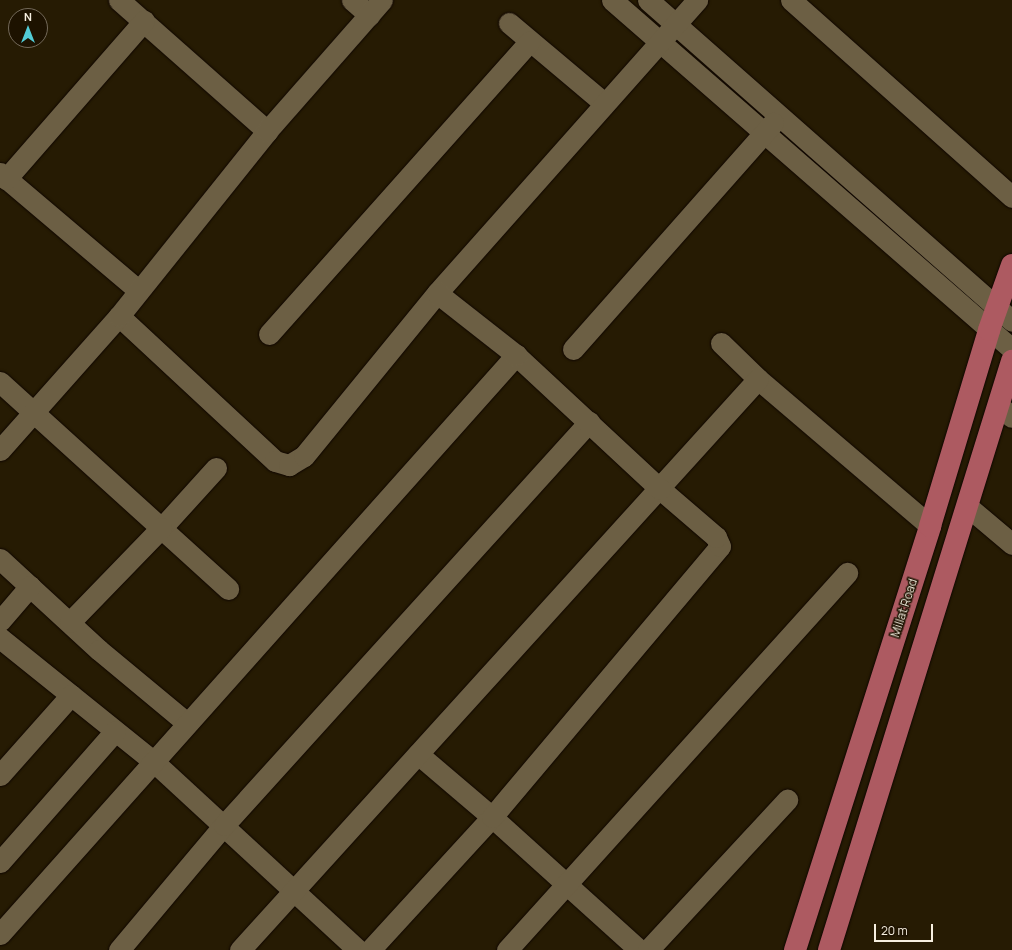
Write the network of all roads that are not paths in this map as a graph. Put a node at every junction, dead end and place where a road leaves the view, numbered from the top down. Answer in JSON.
{"nodes":[{"id":1,"x":120,"y":0,"type":"edge"},
{"id":2,"x":352,"y":0,"type":"edge"},
{"id":3,"x":612,"y":0,"type":"edge"},
{"id":4,"x":648,"y":0,"type":"edge"},
{"id":5,"x":697,"y":0,"type":"edge"},
{"id":6,"x":791,"y":0,"type":"edge"},
{"id":7,"x":375,"y":8,"type":"edge"},
{"id":8,"x":144,"y":21,"type":"junction"},
{"id":9,"x":674,"y":23,"type":"junction"},
{"id":10,"x":509,"y":24,"type":"dead end"},
{"id":11,"x":530,"y":41,"type":"junction"},
{"id":12,"x":659,"y":41,"type":"junction"},
{"id":13,"x":604,"y":103,"type":"junction"},
{"id":14,"x":779,"y":116,"type":"junction"},
{"id":15,"x":267,"y":131,"type":"junction"},
{"id":16,"x":764,"y":133,"type":"junction"},
{"id":17,"x":3,"y":176,"type":"edge"},
{"id":18,"x":1012,"y":197,"type":"edge"},
{"id":19,"x":909,"y":230,"type":"junction"},
{"id":20,"x":894,"y":248,"type":"junction"},
{"id":21,"x":1012,"y":265,"type":"edge"},
{"id":22,"x":138,"y":290,"type":"junction"},
{"id":23,"x":437,"y":292,"type":"junction"},
{"id":24,"x":1004,"y":314,"type":"edge"},
{"id":25,"x":119,"y":316,"type":"junction"},
{"id":26,"x":989,"y":330,"type":"junction"},
{"id":27,"x":269,"y":334,"type":"dead end"},
{"id":28,"x":721,"y":343,"type":"dead end"},
{"id":29,"x":573,"y":349,"type":"dead end"},
{"id":30,"x":1012,"y":349,"type":"edge"},
{"id":31,"x":516,"y":356,"type":"junction"},
{"id":32,"x":1012,"y":362,"type":"edge"},
{"id":33,"x":758,"y":379,"type":"junction"},
{"id":34,"x":0,"y":382,"type":"edge"},
{"id":35,"x":1005,"y":411,"type":"edge"},
{"id":36,"x":33,"y":412,"type":"junction"},
{"id":37,"x":589,"y":422,"type":"junction"},
{"id":38,"x":0,"y":450,"type":"edge"},
{"id":39,"x":216,"y":468,"type":"dead end"},
{"id":40,"x":660,"y":489,"type":"junction"},
{"id":41,"x":967,"y":506,"type":"junction"},
{"id":42,"x":164,"y":525,"type":"junction"},
{"id":43,"x":930,"y":526,"type":"junction"},
{"id":44,"x":1012,"y":544,"type":"edge"},
{"id":45,"x":0,"y":559,"type":"edge"},
{"id":46,"x":847,"y":573,"type":"dead end"},
{"id":47,"x":30,"y":586,"type":"junction"},
{"id":48,"x":228,"y":589,"type":"dead end"},
{"id":49,"x":0,"y":621,"type":"edge"},
{"id":50,"x":70,"y":622,"type":"junction"},
{"id":51,"x":0,"y":638,"type":"edge"},
{"id":52,"x":71,"y":695,"type":"junction"},
{"id":53,"x":187,"y":723,"type":"junction"},
{"id":54,"x":115,"y":731,"type":"junction"},
{"id":55,"x":418,"y":754,"type":"junction"},
{"id":56,"x":152,"y":761,"type":"junction"},
{"id":57,"x":0,"y":775,"type":"edge"},
{"id":58,"x":787,"y":800,"type":"dead end"},
{"id":59,"x":492,"y":817,"type":"junction"},
{"id":60,"x":224,"y":825,"type":"junction"},
{"id":61,"x":0,"y":862,"type":"edge"},
{"id":62,"x":565,"y":884,"type":"junction"},
{"id":63,"x":294,"y":889,"type":"junction"},
{"id":64,"x":0,"y":934,"type":"edge"},
{"id":65,"x":119,"y":950,"type":"edge"},
{"id":66,"x":240,"y":950,"type":"edge"},
{"id":67,"x":358,"y":950,"type":"edge"},
{"id":68,"x":370,"y":950,"type":"edge"},
{"id":69,"x":507,"y":950,"type":"edge"},
{"id":70,"x":639,"y":950,"type":"edge"},
{"id":71,"x":648,"y":950,"type":"edge"},
{"id":72,"x":795,"y":950,"type":"edge"},
{"id":73,"x":829,"y":950,"type":"edge"}],
"edges":[{"from":1,"to":8,"type":"street"},
{"from":2,"to":7,"type":"street"},
{"from":3,"to":12,"type":"street"},
{"from":4,"to":9,"type":"street"},
{"from":5,"to":9,"type":"street"},
{"from":6,"to":18,"type":"street"},
{"from":7,"to":15,"type":"street"},
{"from":8,"to":15,"type":"street"},
{"from":8,"to":17,"type":"street"},
{"from":9,"to":12,"type":"street"},
{"from":9,"to":14,"type":"street"},
{"from":10,"to":11,"type":"street"},
{"from":11,"to":13,"type":"street"},
{"from":11,"to":27,"type":"street"},
{"from":12,"to":13,"type":"street"},
{"from":12,"to":16,"type":"street"},
{"from":13,"to":23,"type":"street"},
{"from":14,"to":16,"type":"street"},
{"from":14,"to":19,"type":"street"},
{"from":15,"to":22,"type":"street"},
{"from":16,"to":20,"type":"street"},
{"from":16,"to":29,"type":"street"},
{"from":17,"to":22,"type":"street"},
{"from":19,"to":20,"type":"street"},
{"from":19,"to":24,"type":"street"},
{"from":20,"to":26,"type":"street"},
{"from":21,"to":24,"type":"main road","name":"Millat Road"},
{"from":22,"to":25,"type":"street"},
{"from":23,"to":25,"type":"street"},
{"from":23,"to":31,"type":"street"},
{"from":24,"to":26,"type":"main road","name":"Millat Road"},
{"from":25,"to":36,"type":"street"},
{"from":26,"to":30,"type":"street"},
{"from":26,"to":43,"type":"main road","name":"Millat Road"},
{"from":28,"to":33,"type":"street"},
{"from":31,"to":37,"type":"street"},
{"from":31,"to":53,"type":"street"},
{"from":32,"to":35,"type":"main road"},
{"from":33,"to":40,"type":"street"},
{"from":33,"to":43,"type":"street"},
{"from":34,"to":36,"type":"street"},
{"from":35,"to":41,"type":"main road"},
{"from":36,"to":38,"type":"street"},
{"from":36,"to":42,"type":"street"},
{"from":37,"to":40,"type":"street"},
{"from":37,"to":60,"type":"street"},
{"from":39,"to":42,"type":"street"},
{"from":40,"to":55,"type":"street"},
{"from":40,"to":59,"type":"street"},
{"from":41,"to":44,"type":"street"},
{"from":41,"to":73,"type":"main road"},
{"from":42,"to":48,"type":"street"},
{"from":42,"to":50,"type":"street"},
{"from":43,"to":72,"type":"main road","name":"Millat Road"},
{"from":45,"to":47,"type":"street"},
{"from":46,"to":62,"type":"street"},
{"from":47,"to":49,"type":"street"},
{"from":47,"to":50,"type":"street"},
{"from":50,"to":53,"type":"street"},
{"from":51,"to":52,"type":"street"},
{"from":52,"to":54,"type":"street"},
{"from":52,"to":57,"type":"street"},
{"from":53,"to":56,"type":"street"},
{"from":54,"to":56,"type":"street"},
{"from":54,"to":61,"type":"street"},
{"from":55,"to":59,"type":"street"},
{"from":55,"to":63,"type":"street"},
{"from":56,"to":60,"type":"street"},
{"from":56,"to":64,"type":"street"},
{"from":58,"to":71,"type":"street"},
{"from":59,"to":62,"type":"street"},
{"from":59,"to":68,"type":"street"},
{"from":60,"to":63,"type":"street"},
{"from":60,"to":65,"type":"street"},
{"from":62,"to":69,"type":"street"},
{"from":62,"to":70,"type":"street"},
{"from":63,"to":66,"type":"street"},
{"from":63,"to":67,"type":"street"}]}
